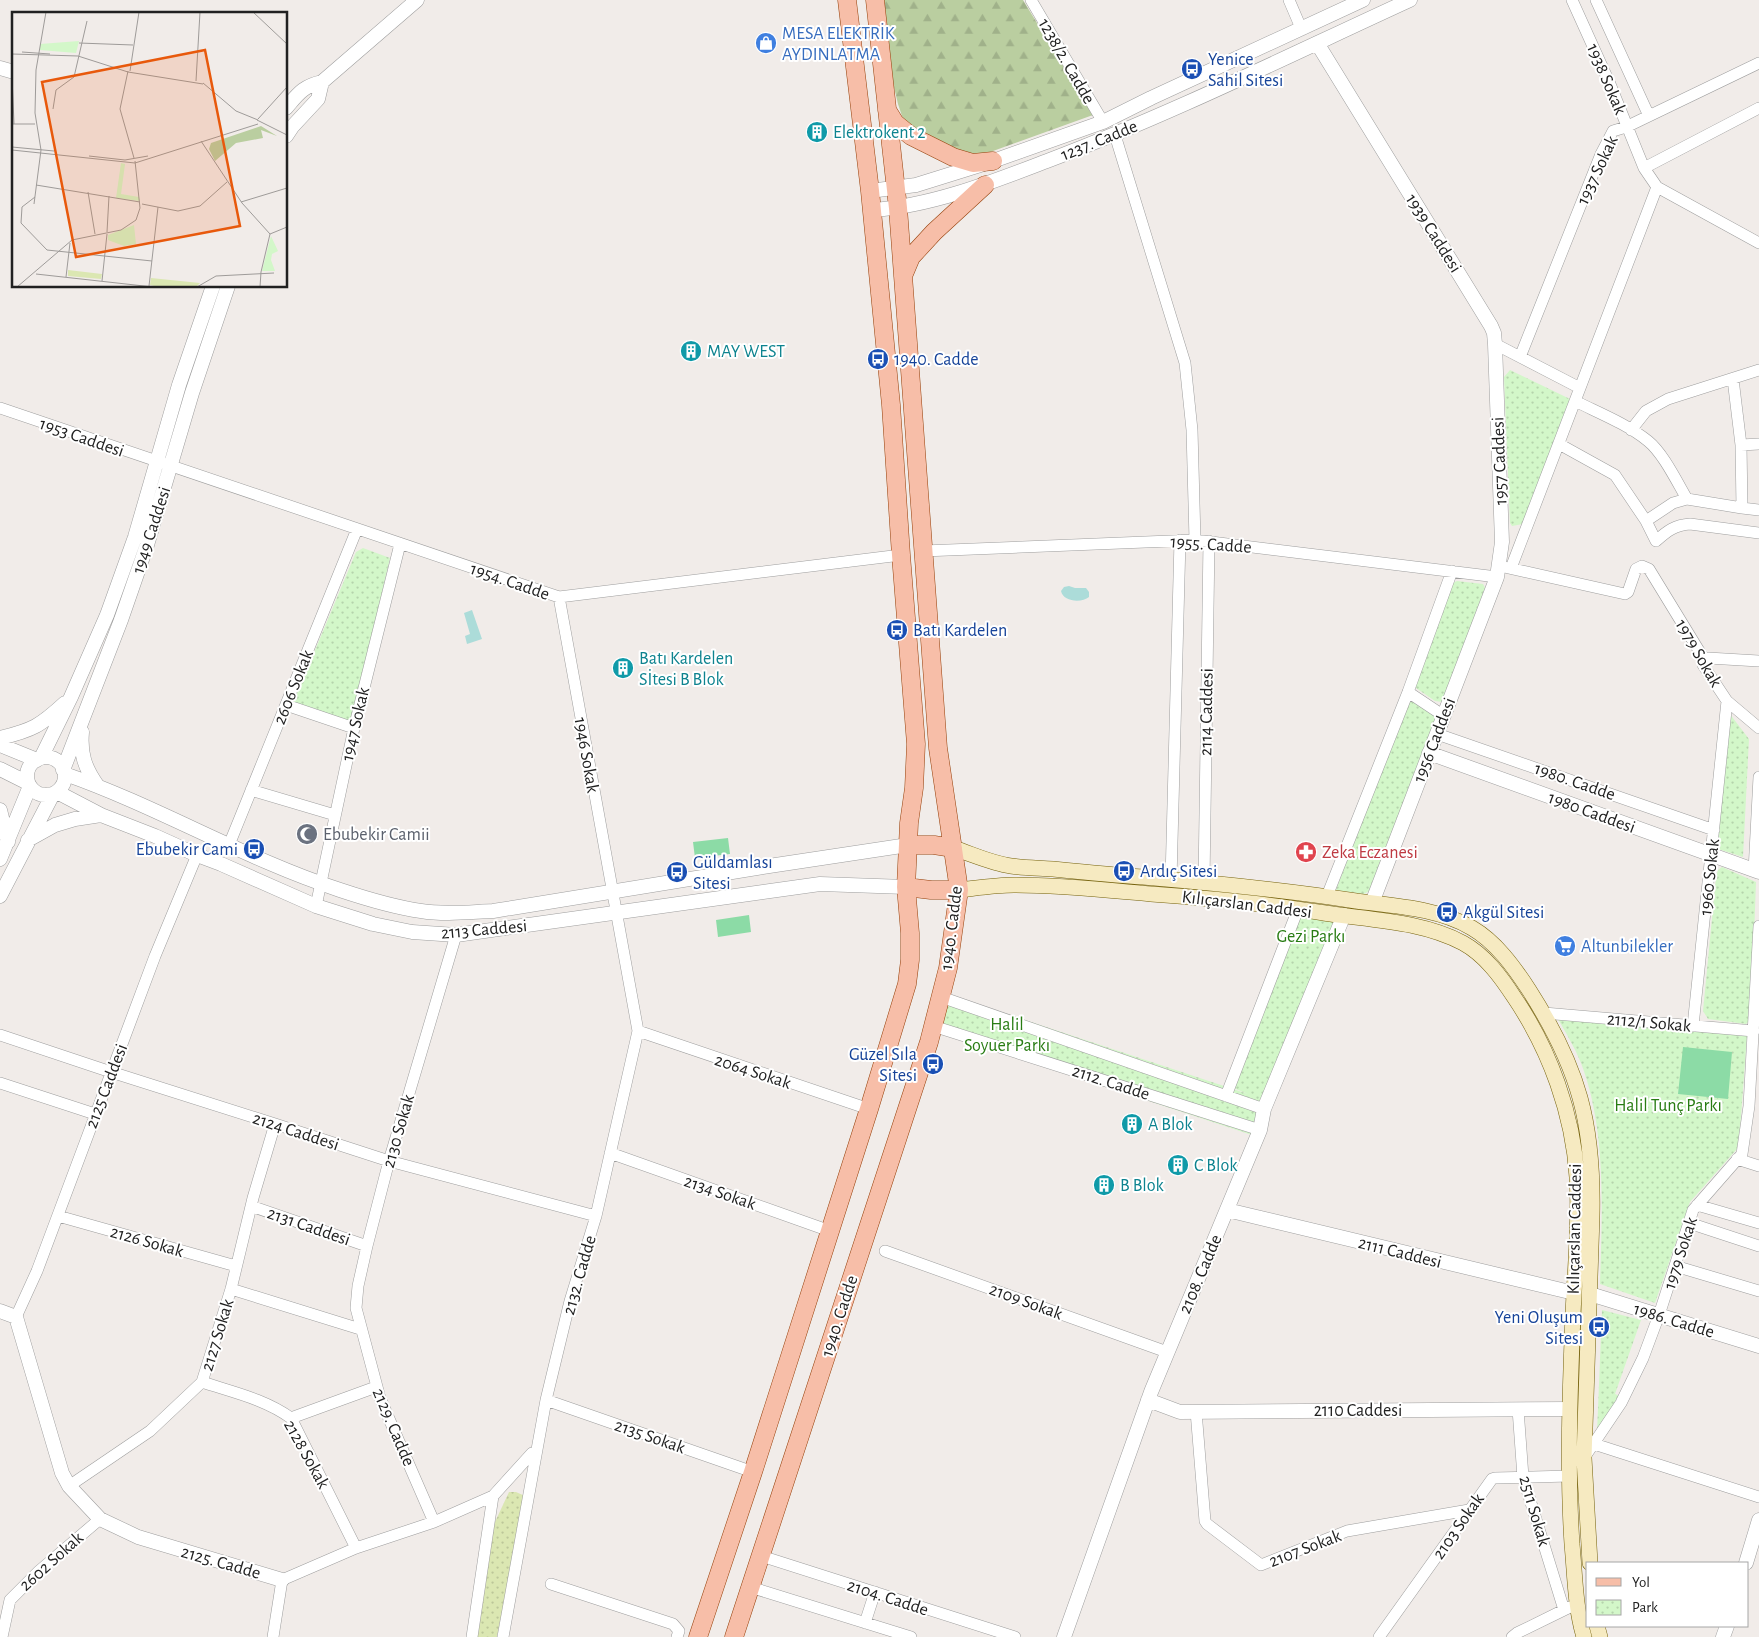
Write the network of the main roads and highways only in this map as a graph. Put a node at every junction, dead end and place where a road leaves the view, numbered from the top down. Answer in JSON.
{"nodes":[{"id":1,"x":847,"y":0,"type":"edge"},
{"id":2,"x":875,"y":0,"type":"edge"},
{"id":3,"x":887,"y":110,"type":"junction"},
{"id":4,"x":993,"y":161,"type":"road end"},
{"id":5,"x":985,"y":185,"type":"road end"},
{"id":6,"x":903,"y":276,"type":"junction"},
{"id":7,"x":908,"y":845,"type":"junction"},
{"id":8,"x":954,"y":848,"type":"junction"},
{"id":9,"x":906,"y":887,"type":"junction"},
{"id":10,"x":958,"y":890,"type":"junction"},
{"id":11,"x":1574,"y":1293,"type":"junction"},
{"id":12,"x":1590,"y":1294,"type":"junction"},
{"id":13,"x":1590,"y":1562,"type":"edge"},
{"id":14,"x":698,"y":1637,"type":"edge"},
{"id":15,"x":734,"y":1637,"type":"edge"},
{"id":16,"x":1584,"y":1637,"type":"edge"}],
"edges":[{"from":1,"to":7,"type":"main road","name":"1940. Cadde"},
{"from":2,"to":3,"type":"main road","name":"1940. Cadde"},
{"from":3,"to":4,"type":"main road"},
{"from":3,"to":6,"type":"main road","name":"1940. Cadde"},
{"from":5,"to":6,"type":"main road"},
{"from":6,"to":8,"type":"main road","name":"1940. Cadde"},
{"from":7,"to":8,"type":"main road"},
{"from":7,"to":9,"type":"main road","name":"1940. Cadde"},
{"from":8,"to":10,"type":"main road","name":"1940. Cadde"},
{"from":8,"to":12,"type":"main road","name":"Kılıçarslan Caddesi"},
{"from":9,"to":10,"type":"main road"},
{"from":9,"to":14,"type":"main road","name":"1940. Cadde"},
{"from":10,"to":11,"type":"main road","name":"Kılıçarslan Caddesi"},
{"from":10,"to":15,"type":"main road","name":"1940. Cadde"},
{"from":11,"to":12,"type":"main road"},
{"from":11,"to":16,"type":"main road","name":"Kılıçarslan Caddesi"},
{"from":12,"to":13,"type":"main road","name":"Kılıçarslan Caddesi"}]}
